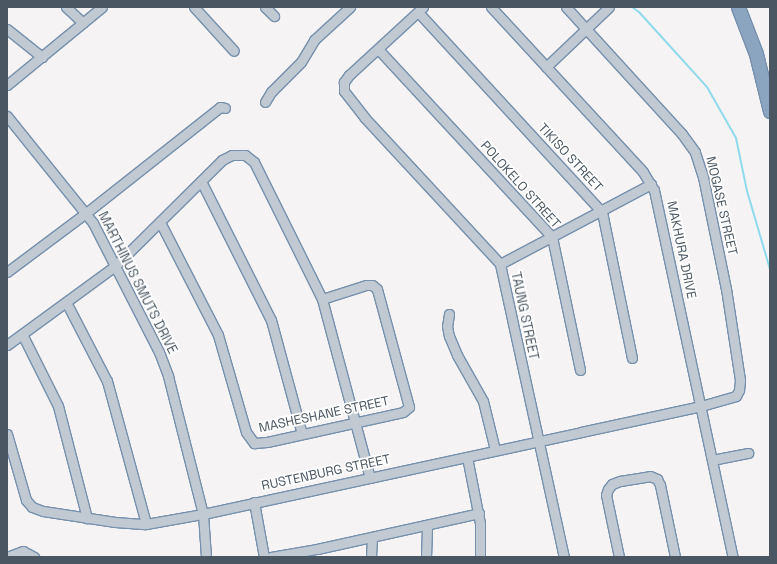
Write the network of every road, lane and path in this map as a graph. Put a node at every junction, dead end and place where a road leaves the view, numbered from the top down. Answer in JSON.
{"nodes":[{"id":1,"x":66,"y":7,"type":"edge"},
{"id":2,"x":102,"y":7,"type":"edge"},
{"id":3,"x":194,"y":7,"type":"edge"},
{"id":4,"x":265,"y":7,"type":"edge"},
{"id":5,"x":350,"y":7,"type":"edge"},
{"id":6,"x":490,"y":7,"type":"edge"},
{"id":7,"x":566,"y":7,"type":"edge"},
{"id":8,"x":609,"y":7,"type":"edge"},
{"id":9,"x":738,"y":7,"type":"edge"},
{"id":10,"x":420,"y":9,"type":"edge"},
{"id":11,"x":274,"y":16,"type":"dead end"},
{"id":12,"x":83,"y":23,"type":"junction"},
{"id":13,"x":585,"y":28,"type":"junction"},
{"id":14,"x":7,"y":29,"type":"edge"},
{"id":15,"x":378,"y":49,"type":"junction"},
{"id":16,"x":234,"y":51,"type":"dead end"},
{"id":17,"x":42,"y":57,"type":"junction"},
{"id":18,"x":546,"y":67,"type":"junction"},
{"id":19,"x":7,"y":85,"type":"edge"},
{"id":20,"x":265,"y":102,"type":"dead end"},
{"id":21,"x":225,"y":108,"type":"dead end"},
{"id":22,"x":770,"y":111,"type":"edge"},
{"id":23,"x":7,"y":116,"type":"edge"},
{"id":24,"x":201,"y":182,"type":"junction"},
{"id":25,"x":651,"y":184,"type":"junction"},
{"id":26,"x":602,"y":212,"type":"junction"},
{"id":27,"x":86,"y":213,"type":"junction"},
{"id":28,"x":160,"y":222,"type":"junction"},
{"id":29,"x":552,"y":237,"type":"junction"},
{"id":30,"x":500,"y":264,"type":"junction"},
{"id":31,"x":115,"y":266,"type":"junction"},
{"id":32,"x":7,"y":272,"type":"edge"},
{"id":33,"x":322,"y":299,"type":"junction"},
{"id":34,"x":66,"y":302,"type":"junction"},
{"id":35,"x":449,"y":314,"type":"dead end"},
{"id":36,"x":22,"y":334,"type":"junction"},
{"id":37,"x":7,"y":346,"type":"edge"},
{"id":38,"x":632,"y":358,"type":"dead end"},
{"id":39,"x":580,"y":370,"type":"dead end"},
{"id":40,"x":701,"y":406,"type":"junction"},
{"id":41,"x":355,"y":422,"type":"junction"},
{"id":42,"x":7,"y":434,"type":"edge"},
{"id":43,"x":302,"y":434,"type":"junction"},
{"id":44,"x":538,"y":442,"type":"junction"},
{"id":45,"x":495,"y":450,"type":"junction"},
{"id":46,"x":748,"y":453,"type":"dead end"},
{"id":47,"x":467,"y":457,"type":"junction"},
{"id":48,"x":712,"y":460,"type":"junction"},
{"id":49,"x":370,"y":478,"type":"junction"},
{"id":50,"x":254,"y":502,"type":"junction"},
{"id":51,"x":478,"y":513,"type":"junction"},
{"id":52,"x":203,"y":514,"type":"junction"},
{"id":53,"x":87,"y":518,"type":"junction"},
{"id":54,"x":146,"y":524,"type":"junction"},
{"id":55,"x":427,"y":525,"type":"junction"},
{"id":56,"x":372,"y":537,"type":"junction"},
{"id":57,"x":317,"y":553,"type":"edge"},
{"id":58,"x":7,"y":557,"type":"edge"},
{"id":59,"x":34,"y":557,"type":"edge"},
{"id":60,"x":206,"y":557,"type":"edge"},
{"id":61,"x":264,"y":557,"type":"edge"},
{"id":62,"x":271,"y":557,"type":"edge"},
{"id":63,"x":371,"y":557,"type":"edge"},
{"id":64,"x":426,"y":557,"type":"edge"},
{"id":65,"x":480,"y":557,"type":"edge"},
{"id":66,"x":564,"y":557,"type":"edge"},
{"id":67,"x":619,"y":557,"type":"edge"},
{"id":68,"x":675,"y":557,"type":"edge"},
{"id":69,"x":733,"y":557,"type":"edge"}],
"edges":[{"from":1,"to":12,"type":"street"},
{"from":2,"to":12,"type":"street"},
{"from":3,"to":16,"type":"street"},
{"from":4,"to":11,"type":"street"},
{"from":5,"to":20,"type":"street"},
{"from":6,"to":18,"type":"street","name":"MAKHURA DRIVE"},
{"from":7,"to":13,"type":"street","name":"MOGASE STREET"},
{"from":8,"to":13,"type":"street"},
{"from":9,"to":22,"type":"highway"},
{"from":10,"to":15,"type":"street"},
{"from":10,"to":26,"type":"street","name":"TIKISO STREET"},
{"from":12,"to":17,"type":"street"},
{"from":13,"to":18,"type":"street"},
{"from":13,"to":40,"type":"street","name":"MOGASE STREET"},
{"from":14,"to":17,"type":"street"},
{"from":15,"to":29,"type":"street","name":"POLOKELO STREET"},
{"from":15,"to":30,"type":"street","name":"TAUNG STREET"},
{"from":17,"to":19,"type":"street"},
{"from":18,"to":25,"type":"street","name":"MAKHURA DRIVE"},
{"from":21,"to":27,"type":"street"},
{"from":23,"to":27,"type":"street","name":"MARTHINUS SMUTS DRIVE"},
{"from":24,"to":28,"type":"street"},
{"from":24,"to":33,"type":"street"},
{"from":24,"to":43,"type":"street"},
{"from":25,"to":26,"type":"street"},
{"from":25,"to":40,"type":"street","name":"MAKHURA DRIVE"},
{"from":26,"to":29,"type":"street"},
{"from":26,"to":38,"type":"street","name":"TIKISO STREET"},
{"from":27,"to":31,"type":"street","name":"MARTHINUS SMUTS DRIVE"},
{"from":27,"to":32,"type":"street"},
{"from":28,"to":31,"type":"street"},
{"from":28,"to":43,"type":"street","name":"MASHESHANE STREET"},
{"from":29,"to":30,"type":"street"},
{"from":29,"to":39,"type":"street","name":"POLOKELO STREET"},
{"from":30,"to":44,"type":"street","name":"TAUNG STREET"},
{"from":31,"to":34,"type":"street"},
{"from":31,"to":52,"type":"street","name":"MARTHINUS SMUTS DRIVE"},
{"from":33,"to":41,"type":"street"},
{"from":33,"to":41,"type":"street","name":"MASHESHANE STREET"},
{"from":34,"to":36,"type":"street"},
{"from":34,"to":54,"type":"street"},
{"from":35,"to":45,"type":"street"},
{"from":36,"to":37,"type":"street"},
{"from":36,"to":53,"type":"street"},
{"from":40,"to":44,"type":"street","name":"RUSTENBURG STREET"},
{"from":40,"to":48,"type":"street","name":"MAKHURA DRIVE"},
{"from":41,"to":43,"type":"street","name":"MASHESHANE STREET"},
{"from":41,"to":49,"type":"street"},
{"from":42,"to":53,"type":"street","name":"RUSTENBURG STREET"},
{"from":44,"to":45,"type":"street","name":"RUSTENBURG STREET"},
{"from":44,"to":66,"type":"street","name":"TAUNG STREET"},
{"from":45,"to":47,"type":"street","name":"RUSTENBURG STREET"},
{"from":46,"to":48,"type":"street"},
{"from":47,"to":49,"type":"street","name":"RUSTENBURG STREET"},
{"from":47,"to":51,"type":"street"},
{"from":48,"to":69,"type":"street","name":"MAKHURA DRIVE"},
{"from":49,"to":50,"type":"street","name":"RUSTENBURG STREET"},
{"from":50,"to":52,"type":"street","name":"RUSTENBURG STREET"},
{"from":50,"to":61,"type":"street"},
{"from":51,"to":55,"type":"street"},
{"from":51,"to":65,"type":"street"},
{"from":52,"to":54,"type":"street","name":"RUSTENBURG STREET"},
{"from":52,"to":60,"type":"street","name":"MARTHINUS SMUTS DRIVE"},
{"from":53,"to":54,"type":"street","name":"RUSTENBURG STREET"},
{"from":55,"to":56,"type":"street"},
{"from":55,"to":64,"type":"street"},
{"from":56,"to":57,"type":"street"},
{"from":56,"to":63,"type":"street"},
{"from":57,"to":62,"type":"street"},
{"from":58,"to":59,"type":"street"},
{"from":67,"to":68,"type":"street"}]}
